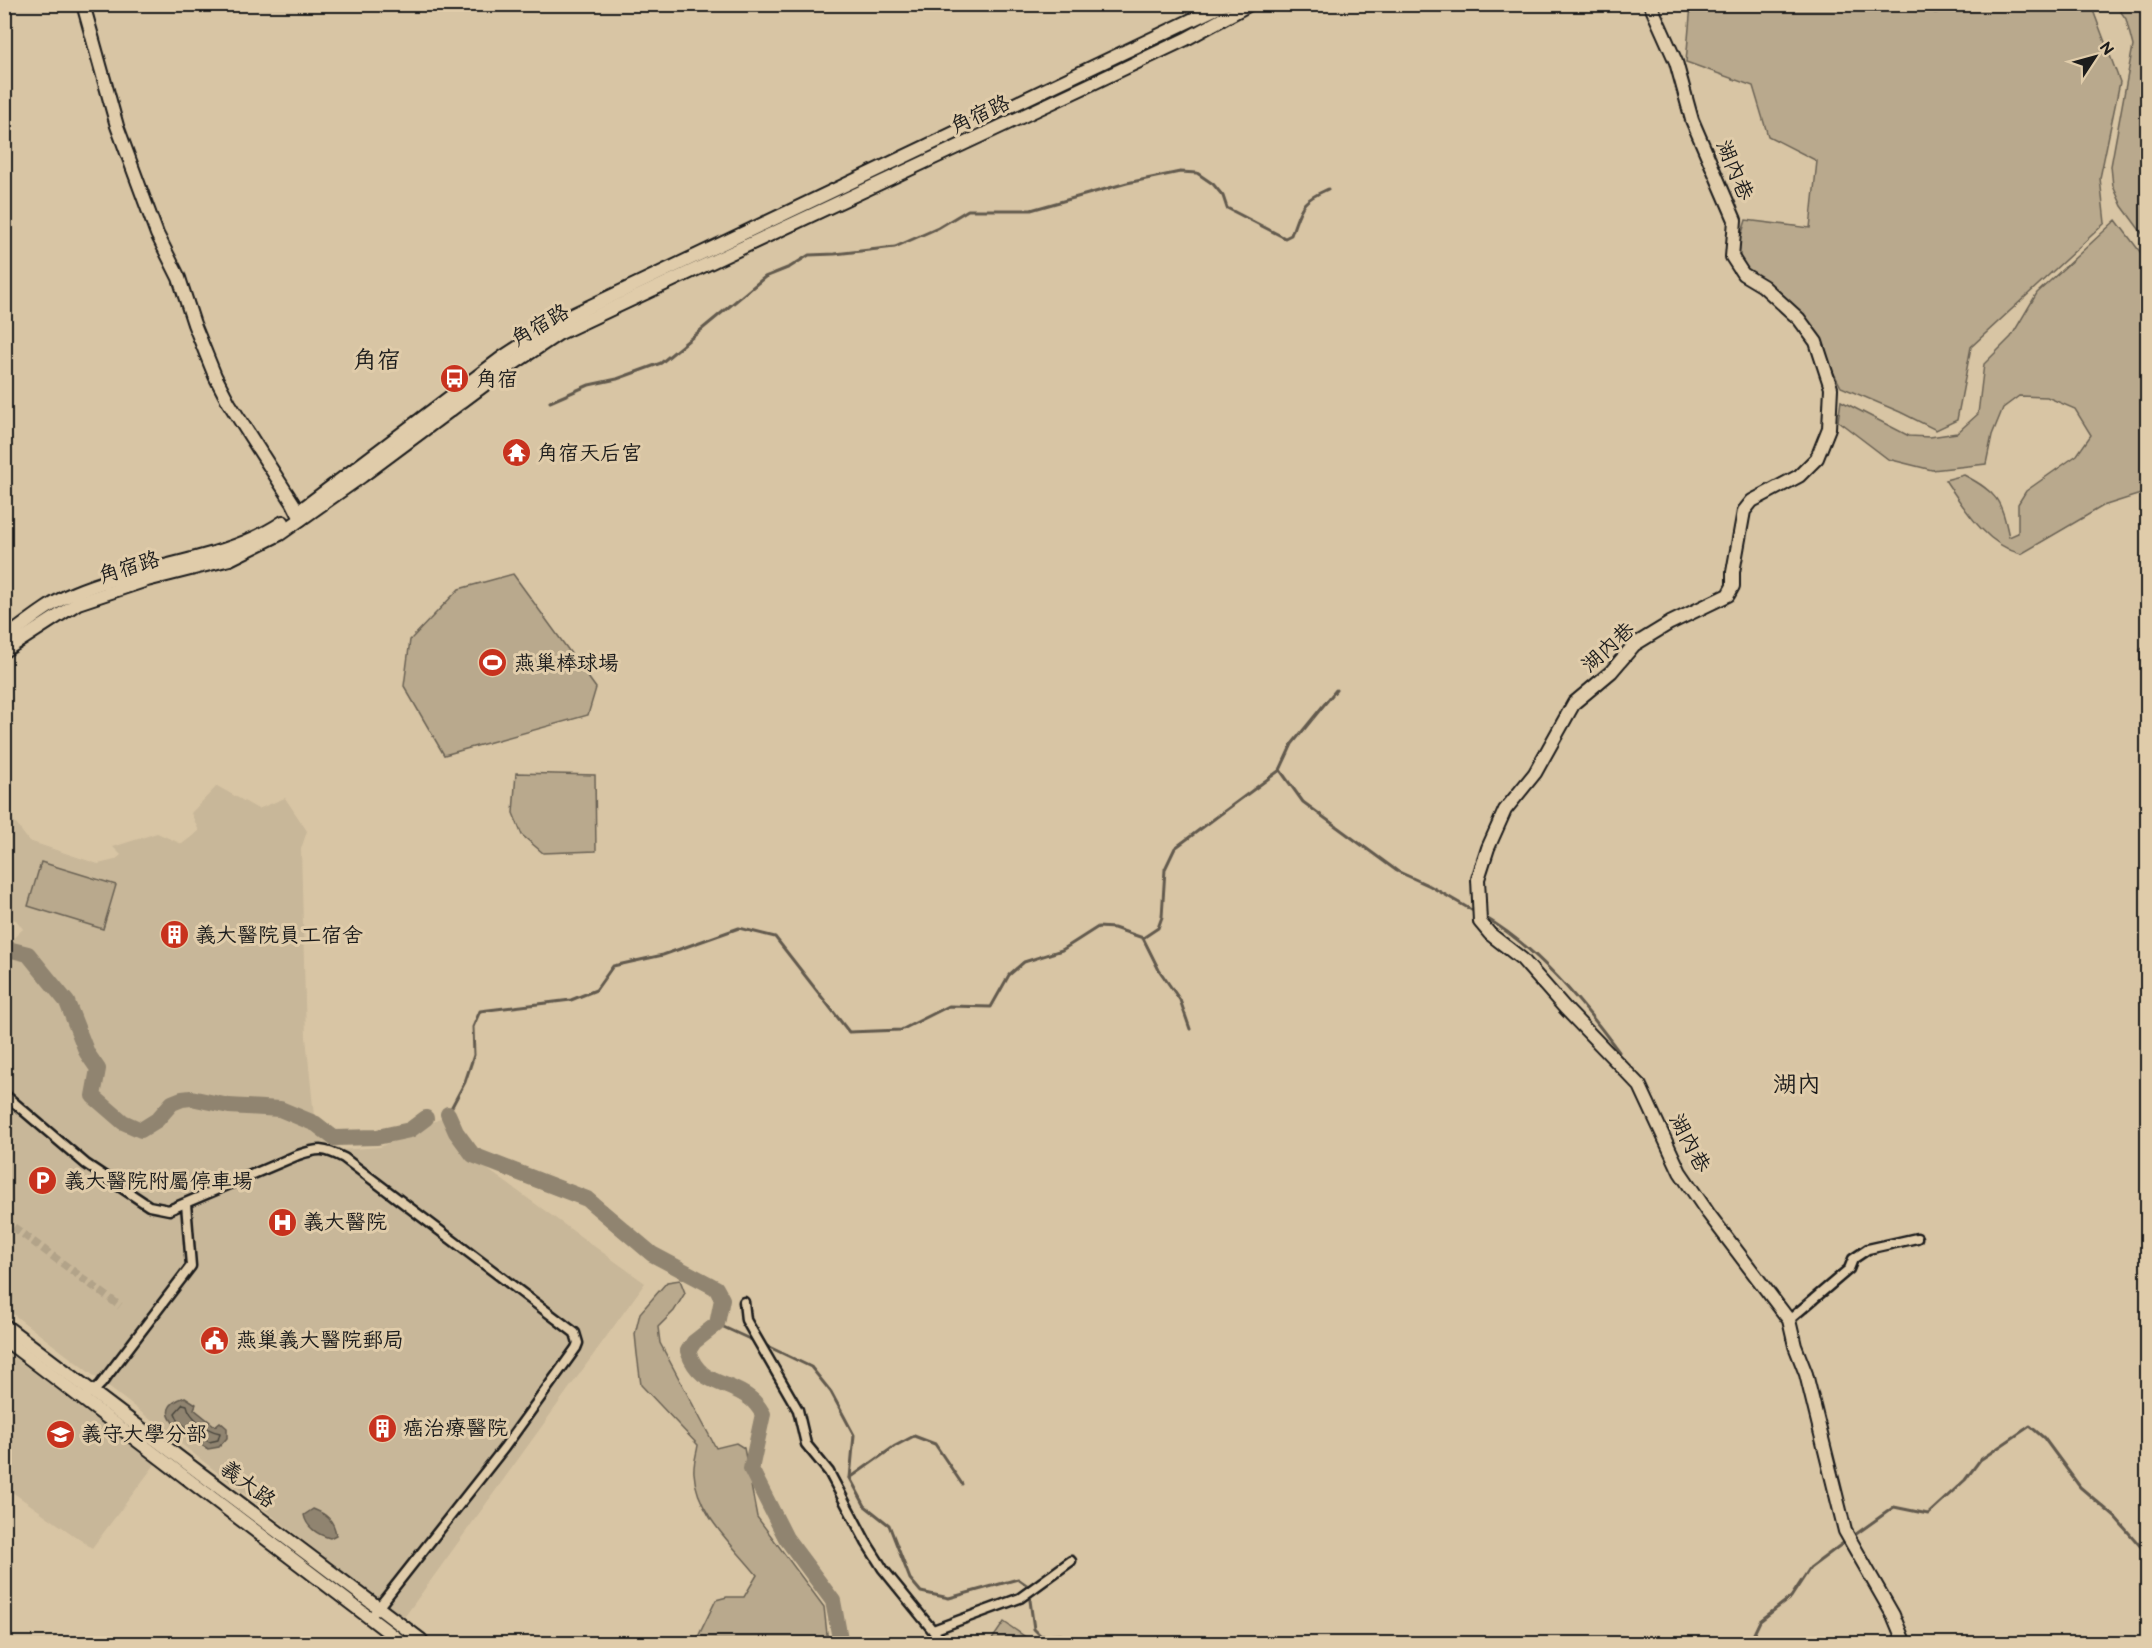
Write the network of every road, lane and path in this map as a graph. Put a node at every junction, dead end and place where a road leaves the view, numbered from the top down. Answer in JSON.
{"nodes":[{"id":1,"x":83,"y":4,"type":"edge"},
{"id":2,"x":1225,"y":4,"type":"edge"},
{"id":3,"x":1250,"y":4,"type":"edge"},
{"id":4,"x":1650,"y":4,"type":"edge"},
{"id":5,"x":1086,"y":79,"type":"junction"},
{"id":6,"x":299,"y":515,"type":"junction"},
{"id":7,"x":4,"y":639,"type":"edge"},
{"id":8,"x":4,"y":651,"type":"edge"},
{"id":9,"x":4,"y":1094,"type":"edge"},
{"id":10,"x":186,"y":1204,"type":"junction"},
{"id":11,"x":1917,"y":1238,"type":"dead end"},
{"id":12,"x":744,"y":1302,"type":"dead end"},
{"id":13,"x":1789,"y":1320,"type":"junction"},
{"id":14,"x":4,"y":1325,"type":"edge"},
{"id":15,"x":4,"y":1339,"type":"edge"},
{"id":16,"x":93,"y":1392,"type":"junction"},
{"id":17,"x":75,"y":1393,"type":"junction"},
{"id":18,"x":1071,"y":1561,"type":"dead end"},
{"id":19,"x":374,"y":1613,"type":"junction"},
{"id":20,"x":933,"y":1630,"type":"junction"},
{"id":21,"x":404,"y":1640,"type":"edge"},
{"id":22,"x":943,"y":1643,"type":"edge"},
{"id":23,"x":418,"y":1644,"type":"edge"},
{"id":24,"x":1905,"y":1644,"type":"edge"}],
"edges":[{"from":1,"to":6,"type":"street"},
{"from":2,"to":5,"type":"street"},
{"from":3,"to":5,"type":"street"},
{"from":4,"to":13,"type":"street","name":"湖內巷"},
{"from":5,"to":6,"type":"street","name":"角宿路"},
{"from":6,"to":7,"type":"street","name":"角宿路"},
{"from":6,"to":8,"type":"street","name":"角宿路"},
{"from":9,"to":10,"type":"street"},
{"from":10,"to":16,"type":"street"},
{"from":10,"to":19,"type":"street"},
{"from":11,"to":13,"type":"street"},
{"from":12,"to":20,"type":"street"},
{"from":13,"to":24,"type":"street","name":"湖內巷"},
{"from":14,"to":16,"type":"street","name":"義大路"},
{"from":15,"to":17,"type":"street","name":"義大路"},
{"from":16,"to":17,"type":"street"},
{"from":16,"to":19,"type":"street","name":"義大路"},
{"from":17,"to":19,"type":"street","name":"義大路"},
{"from":18,"to":20,"type":"street"},
{"from":19,"to":21,"type":"street","name":"義大路"},
{"from":20,"to":22,"type":"street"},
{"from":21,"to":23,"type":"street","name":"義大路"}]}
